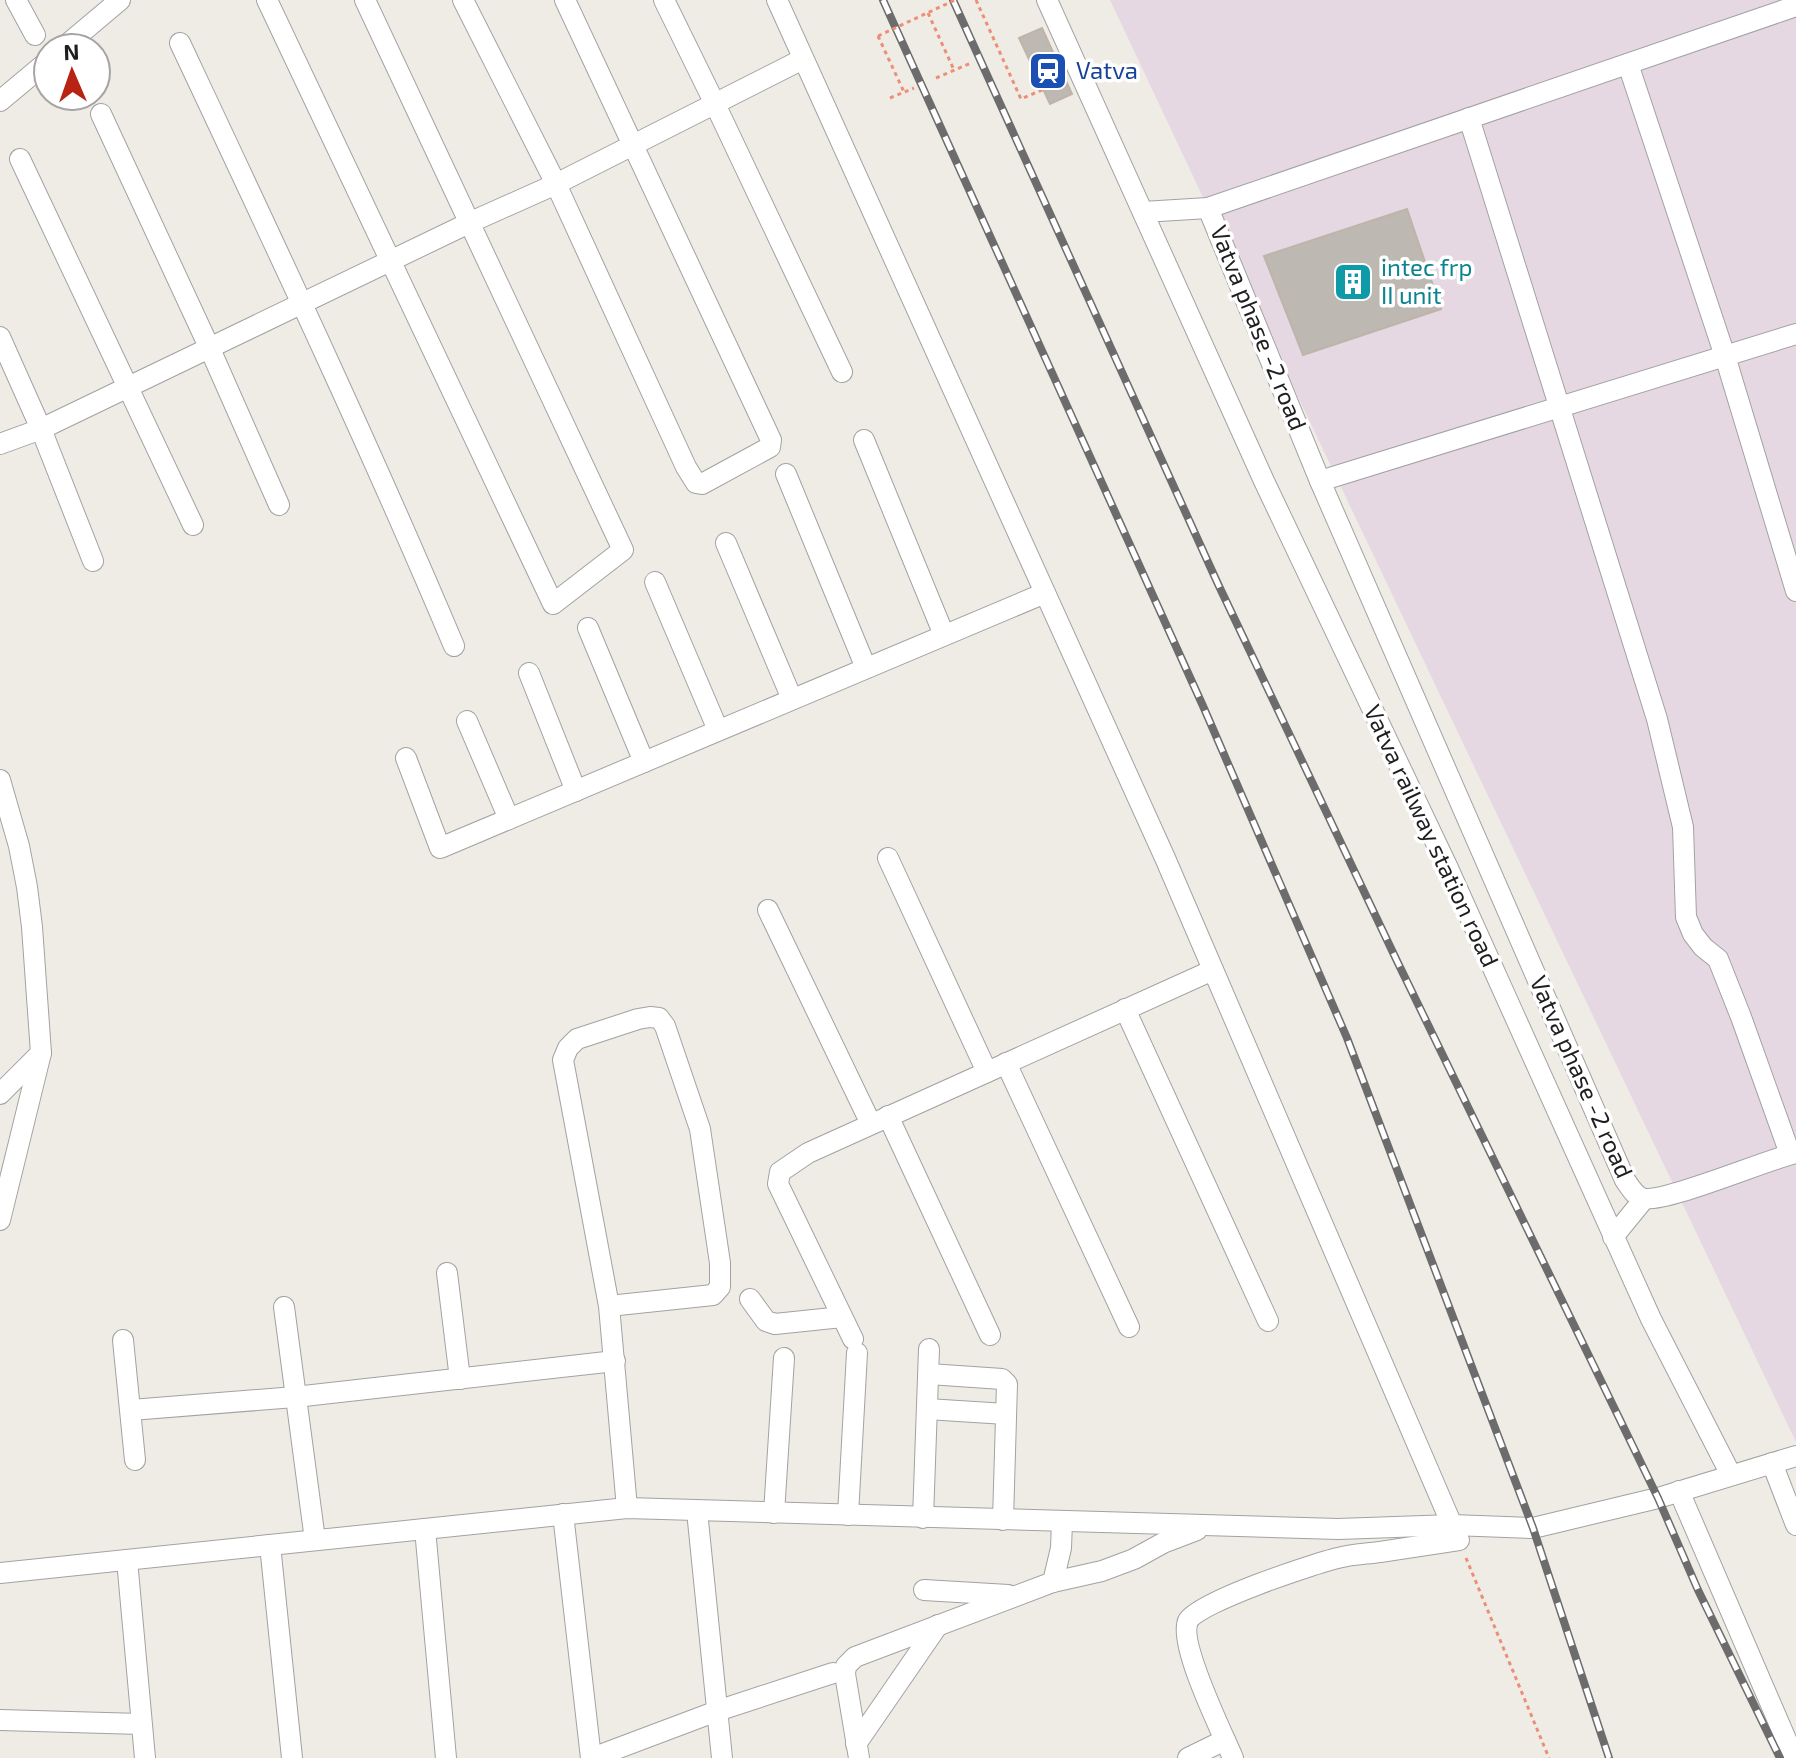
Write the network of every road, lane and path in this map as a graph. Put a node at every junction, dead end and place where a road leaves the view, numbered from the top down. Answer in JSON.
{"nodes":[{"id":1,"x":16,"y":0,"type":"edge"},
{"id":2,"x":120,"y":0,"type":"edge"},
{"id":3,"x":267,"y":0,"type":"edge"},
{"id":4,"x":365,"y":0,"type":"edge"},
{"id":5,"x":463,"y":0,"type":"edge"},
{"id":6,"x":565,"y":0,"type":"edge"},
{"id":7,"x":664,"y":0,"type":"edge"},
{"id":8,"x":777,"y":0,"type":"edge"},
{"id":9,"x":955,"y":0,"type":"edge"},
{"id":10,"x":976,"y":0,"type":"edge"},
{"id":11,"x":1047,"y":0,"type":"edge"},
{"id":12,"x":0,"y":5,"type":"edge"},
{"id":13,"x":1796,"y":6,"type":"edge"},
{"id":14,"x":928,"y":13,"type":"junction"},
{"id":15,"x":33,"y":32,"type":"edge"},
{"id":16,"x":82,"y":32,"type":"edge"},
{"id":17,"x":180,"y":43,"type":"dead end"},
{"id":18,"x":803,"y":59,"type":"junction"},
{"id":19,"x":971,"y":63,"type":"dead end"},
{"id":20,"x":1628,"y":64,"type":"junction"},
{"id":21,"x":954,"y":70,"type":"junction"},
{"id":22,"x":1080,"y":73,"type":"junction"},
{"id":23,"x":32,"y":74,"type":"edge"},
{"id":24,"x":936,"y":78,"type":"dead end"},
{"id":25,"x":914,"y":88,"type":"dead end"},
{"id":26,"x":904,"y":92,"type":"junction"},
{"id":27,"x":890,"y":98,"type":"dead end"},
{"id":28,"x":0,"y":101,"type":"edge"},
{"id":29,"x":715,"y":104,"type":"junction"},
{"id":30,"x":101,"y":114,"type":"dead end"},
{"id":31,"x":1469,"y":118,"type":"junction"},
{"id":32,"x":632,"y":146,"type":"junction"},
{"id":33,"x":20,"y":159,"type":"dead end"},
{"id":34,"x":556,"y":184,"type":"junction"},
{"id":35,"x":1139,"y":203,"type":"junction"},
{"id":36,"x":1208,"y":208,"type":"junction"},
{"id":37,"x":471,"y":222,"type":"junction"},
{"id":38,"x":390,"y":261,"type":"junction"},
{"id":39,"x":303,"y":304,"type":"junction"},
{"id":40,"x":1796,"y":334,"type":"edge"},
{"id":41,"x":0,"y":337,"type":"edge"},
{"id":42,"x":210,"y":349,"type":"junction"},
{"id":43,"x":1725,"y":356,"type":"junction"},
{"id":44,"x":842,"y":372,"type":"dead end"},
{"id":45,"x":128,"y":388,"type":"junction"},
{"id":46,"x":1559,"y":407,"type":"junction"},
{"id":47,"x":41,"y":429,"type":"junction"},
{"id":48,"x":864,"y":440,"type":"dead end"},
{"id":49,"x":0,"y":444,"type":"edge"},
{"id":50,"x":786,"y":474,"type":"dead end"},
{"id":51,"x":1320,"y":481,"type":"junction"},
{"id":52,"x":279,"y":505,"type":"dead end"},
{"id":53,"x":193,"y":525,"type":"dead end"},
{"id":54,"x":726,"y":543,"type":"dead end"},
{"id":55,"x":93,"y":561,"type":"dead end"},
{"id":56,"x":655,"y":582,"type":"dead end"},
{"id":57,"x":1796,"y":591,"type":"edge"},
{"id":58,"x":1045,"y":593,"type":"junction"},
{"id":59,"x":588,"y":628,"type":"dead end"},
{"id":60,"x":944,"y":635,"type":"junction"},
{"id":61,"x":454,"y":646,"type":"dead end"},
{"id":62,"x":866,"y":668,"type":"junction"},
{"id":63,"x":529,"y":673,"type":"dead end"},
{"id":64,"x":792,"y":699,"type":"junction"},
{"id":65,"x":467,"y":721,"type":"dead end"},
{"id":66,"x":718,"y":730,"type":"junction"},
{"id":67,"x":406,"y":758,"type":"dead end"},
{"id":68,"x":644,"y":762,"type":"junction"},
{"id":69,"x":0,"y":780,"type":"edge"},
{"id":70,"x":576,"y":791,"type":"junction"},
{"id":71,"x":509,"y":819,"type":"junction"},
{"id":72,"x":888,"y":858,"type":"dead end"},
{"id":73,"x":768,"y":910,"type":"dead end"},
{"id":74,"x":1213,"y":970,"type":"junction"},
{"id":75,"x":1125,"y":1009,"type":"junction"},
{"id":76,"x":41,"y":1053,"type":"junction"},
{"id":77,"x":1006,"y":1063,"type":"junction"},
{"id":78,"x":987,"y":1072,"type":"junction"},
{"id":79,"x":0,"y":1094,"type":"edge"},
{"id":80,"x":879,"y":1120,"type":"junction"},
{"id":81,"x":1793,"y":1154,"type":"edge"},
{"id":82,"x":1644,"y":1199,"type":"junction"},
{"id":83,"x":0,"y":1220,"type":"edge"},
{"id":84,"x":1613,"y":1237,"type":"junction"},
{"id":85,"x":447,"y":1273,"type":"dead end"},
{"id":86,"x":750,"y":1299,"type":"dead end"},
{"id":87,"x":609,"y":1306,"type":"junction"},
{"id":88,"x":284,"y":1307,"type":"dead end"},
{"id":89,"x":842,"y":1317,"type":"junction"},
{"id":90,"x":1268,"y":1321,"type":"dead end"},
{"id":91,"x":1129,"y":1327,"type":"dead end"},
{"id":92,"x":990,"y":1335,"type":"dead end"},
{"id":93,"x":123,"y":1340,"type":"dead end"},
{"id":94,"x":929,"y":1349,"type":"dead end"},
{"id":95,"x":784,"y":1358,"type":"dead end"},
{"id":96,"x":615,"y":1361,"type":"junction"},
{"id":97,"x":929,"y":1374,"type":"junction"},
{"id":98,"x":460,"y":1379,"type":"junction"},
{"id":99,"x":295,"y":1397,"type":"junction"},
{"id":100,"x":927,"y":1409,"type":"junction"},
{"id":101,"x":131,"y":1410,"type":"junction"},
{"id":102,"x":1006,"y":1414,"type":"junction"},
{"id":103,"x":1796,"y":1456,"type":"edge"},
{"id":104,"x":135,"y":1460,"type":"dead end"},
{"id":105,"x":1772,"y":1463,"type":"junction"},
{"id":106,"x":1731,"y":1475,"type":"junction"},
{"id":107,"x":1679,"y":1491,"type":"junction"},
{"id":108,"x":627,"y":1508,"type":"junction"},
{"id":109,"x":697,"y":1511,"type":"junction"},
{"id":110,"x":774,"y":1513,"type":"junction"},
{"id":111,"x":563,"y":1514,"type":"junction"},
{"id":112,"x":848,"y":1515,"type":"junction"},
{"id":113,"x":923,"y":1518,"type":"junction"},
{"id":114,"x":1003,"y":1520,"type":"junction"},
{"id":115,"x":1062,"y":1522,"type":"junction"},
{"id":116,"x":1796,"y":1525,"type":"edge"},
{"id":117,"x":1209,"y":1526,"type":"junction"},
{"id":118,"x":425,"y":1529,"type":"junction"},
{"id":119,"x":1455,"y":1533,"type":"junction"},
{"id":120,"x":315,"y":1540,"type":"junction"},
{"id":121,"x":270,"y":1545,"type":"junction"},
{"id":122,"x":127,"y":1560,"type":"junction"},
{"id":123,"x":0,"y":1573,"type":"edge"},
{"id":124,"x":1053,"y":1582,"type":"junction"},
{"id":125,"x":924,"y":1590,"type":"dead end"},
{"id":126,"x":1017,"y":1596,"type":"junction"},
{"id":127,"x":938,"y":1625,"type":"junction"},
{"id":128,"x":833,"y":1673,"type":"dead end"},
{"id":129,"x":717,"y":1711,"type":"junction"},
{"id":130,"x":0,"y":1720,"type":"edge"},
{"id":131,"x":141,"y":1724,"type":"junction"},
{"id":132,"x":1229,"y":1749,"type":"edge"},
{"id":133,"x":858,"y":1751,"type":"edge"},
{"id":134,"x":145,"y":1758,"type":"edge"},
{"id":135,"x":292,"y":1758,"type":"edge"},
{"id":136,"x":446,"y":1758,"type":"edge"},
{"id":137,"x":592,"y":1758,"type":"edge"},
{"id":138,"x":722,"y":1758,"type":"edge"},
{"id":139,"x":1188,"y":1758,"type":"edge"},
{"id":140,"x":1549,"y":1758,"type":"edge"},
{"id":141,"x":1794,"y":1758,"type":"edge"}],
"edges":[{"from":1,"to":12,"type":"street"},
{"from":1,"to":15,"type":"street"},
{"from":2,"to":16,"type":"street"},
{"from":3,"to":38,"type":"street"},
{"from":4,"to":37,"type":"street"},
{"from":5,"to":34,"type":"street"},
{"from":6,"to":32,"type":"street"},
{"from":7,"to":29,"type":"street"},
{"from":8,"to":18,"type":"street"},
{"from":9,"to":14,"type":"path","bridge":true},
{"from":10,"to":22,"type":"path"},
{"from":11,"to":22,"type":"street","name":"Vatva railway station road"},
{"from":13,"to":20,"type":"street","name":"Vatva phase -2 road"},
{"from":14,"to":21,"type":"path"},
{"from":14,"to":26,"type":"path","bridge":true},
{"from":17,"to":39,"type":"street"},
{"from":18,"to":29,"type":"street"},
{"from":18,"to":58,"type":"street"},
{"from":19,"to":21,"type":"path"},
{"from":20,"to":31,"type":"street","name":"Vatva phase -2 road"},
{"from":20,"to":43,"type":"street"},
{"from":21,"to":24,"type":"path"},
{"from":22,"to":35,"type":"street","name":"Vatva railway station road"},
{"from":23,"to":28,"type":"street"},
{"from":25,"to":26,"type":"path"},
{"from":26,"to":27,"type":"path"},
{"from":29,"to":32,"type":"street"},
{"from":29,"to":44,"type":"street"},
{"from":30,"to":42,"type":"street"},
{"from":31,"to":36,"type":"street","name":"Vatva phase -2 road"},
{"from":31,"to":46,"type":"street","name":"Vatva phase -2 road"},
{"from":32,"to":34,"type":"street"},
{"from":32,"to":34,"type":"street"},
{"from":33,"to":45,"type":"street"},
{"from":34,"to":37,"type":"street"},
{"from":35,"to":36,"type":"street"},
{"from":35,"to":84,"type":"street","name":"Vatva railway station road"},
{"from":36,"to":51,"type":"street","name":"Vatva phase -2 road"},
{"from":37,"to":38,"type":"street"},
{"from":37,"to":38,"type":"street"},
{"from":38,"to":39,"type":"street"},
{"from":39,"to":42,"type":"street"},
{"from":39,"to":61,"type":"street"},
{"from":40,"to":43,"type":"street"},
{"from":41,"to":47,"type":"street"},
{"from":42,"to":45,"type":"street"},
{"from":42,"to":52,"type":"street"},
{"from":43,"to":46,"type":"street"},
{"from":43,"to":57,"type":"street"},
{"from":45,"to":47,"type":"street"},
{"from":45,"to":53,"type":"street"},
{"from":46,"to":51,"type":"street"},
{"from":46,"to":81,"type":"street","name":"Vatva phase -2 road"},
{"from":47,"to":49,"type":"street"},
{"from":47,"to":55,"type":"street"},
{"from":48,"to":60,"type":"street"},
{"from":50,"to":62,"type":"street"},
{"from":51,"to":82,"type":"street","name":"Vatva phase -2 road"},
{"from":54,"to":64,"type":"street"},
{"from":56,"to":66,"type":"street"},
{"from":58,"to":60,"type":"street"},
{"from":58,"to":74,"type":"street"},
{"from":59,"to":68,"type":"street"},
{"from":60,"to":62,"type":"street"},
{"from":62,"to":64,"type":"street"},
{"from":63,"to":70,"type":"street"},
{"from":64,"to":66,"type":"street"},
{"from":65,"to":71,"type":"street"},
{"from":66,"to":68,"type":"street"},
{"from":67,"to":71,"type":"street"},
{"from":68,"to":70,"type":"street"},
{"from":69,"to":76,"type":"street"},
{"from":70,"to":71,"type":"street"},
{"from":72,"to":78,"type":"street"},
{"from":73,"to":80,"type":"street"},
{"from":74,"to":75,"type":"street"},
{"from":74,"to":119,"type":"street"},
{"from":75,"to":77,"type":"street"},
{"from":75,"to":90,"type":"street"},
{"from":76,"to":79,"type":"street"},
{"from":76,"to":83,"type":"street"},
{"from":77,"to":78,"type":"street"},
{"from":77,"to":91,"type":"street"},
{"from":78,"to":80,"type":"street"},
{"from":80,"to":89,"type":"street"},
{"from":80,"to":92,"type":"street"},
{"from":81,"to":82,"type":"street","name":"Vatva phase -2 road"},
{"from":82,"to":84,"type":"street"},
{"from":84,"to":106,"type":"street","name":"Vatva railway station road"},
{"from":85,"to":98,"type":"street"},
{"from":86,"to":89,"type":"street"},
{"from":87,"to":87,"type":"street"},
{"from":87,"to":96,"type":"street"},
{"from":88,"to":99,"type":"street"},
{"from":89,"to":112,"type":"street"},
{"from":93,"to":101,"type":"street"},
{"from":94,"to":97,"type":"street"},
{"from":95,"to":110,"type":"street"},
{"from":96,"to":98,"type":"street"},
{"from":96,"to":108,"type":"street"},
{"from":97,"to":100,"type":"street"},
{"from":97,"to":102,"type":"street"},
{"from":98,"to":99,"type":"street"},
{"from":99,"to":101,"type":"street"},
{"from":99,"to":120,"type":"street"},
{"from":100,"to":102,"type":"street"},
{"from":100,"to":113,"type":"street"},
{"from":101,"to":104,"type":"street"},
{"from":102,"to":114,"type":"street"},
{"from":103,"to":105,"type":"street"},
{"from":105,"to":106,"type":"street"},
{"from":105,"to":116,"type":"street"},
{"from":106,"to":107,"type":"street"},
{"from":107,"to":119,"type":"street"},
{"from":107,"to":141,"type":"street"},
{"from":108,"to":109,"type":"street"},
{"from":108,"to":111,"type":"street"},
{"from":109,"to":110,"type":"street"},
{"from":109,"to":129,"type":"street"},
{"from":110,"to":112,"type":"street"},
{"from":111,"to":118,"type":"street"},
{"from":111,"to":137,"type":"street"},
{"from":112,"to":113,"type":"street"},
{"from":113,"to":114,"type":"street"},
{"from":114,"to":115,"type":"street"},
{"from":115,"to":117,"type":"street"},
{"from":115,"to":124,"type":"street"},
{"from":117,"to":119,"type":"street"},
{"from":117,"to":124,"type":"street"},
{"from":118,"to":120,"type":"street"},
{"from":118,"to":136,"type":"street"},
{"from":119,"to":132,"type":"street"},
{"from":119,"to":140,"type":"path"},
{"from":120,"to":121,"type":"street"},
{"from":121,"to":122,"type":"street"},
{"from":121,"to":135,"type":"street"},
{"from":122,"to":123,"type":"street"},
{"from":122,"to":131,"type":"street"},
{"from":124,"to":126,"type":"street"},
{"from":125,"to":126,"type":"street"},
{"from":126,"to":127,"type":"street"},
{"from":127,"to":133,"type":"street"},
{"from":127,"to":133,"type":"street"},
{"from":128,"to":129,"type":"street"},
{"from":129,"to":137,"type":"street"},
{"from":129,"to":138,"type":"street"},
{"from":130,"to":131,"type":"street"},
{"from":131,"to":134,"type":"street"},
{"from":132,"to":139,"type":"street"}]}
